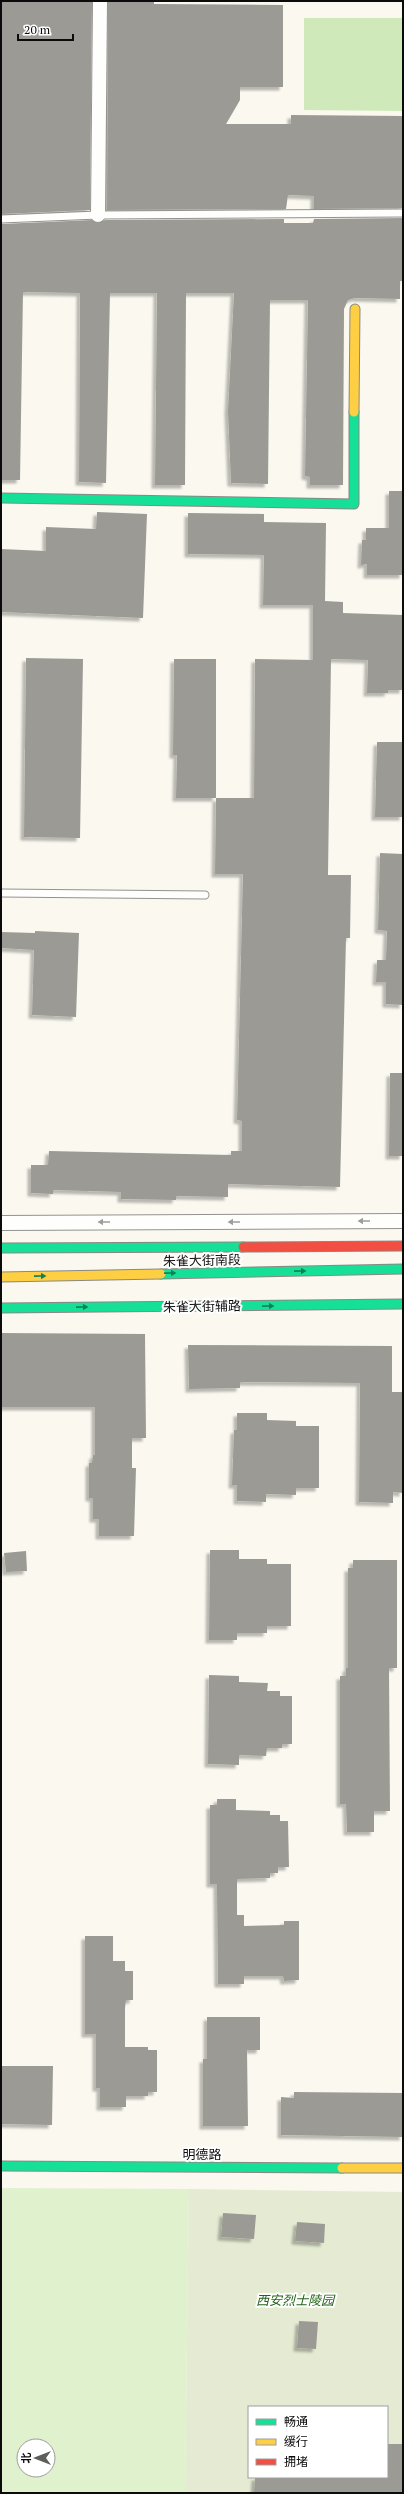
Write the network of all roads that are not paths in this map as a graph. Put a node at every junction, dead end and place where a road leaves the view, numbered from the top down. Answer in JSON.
{"nodes":[{"id":1,"x":100,"y":1,"type":"edge"},
{"id":2,"x":403,"y":213,"type":"edge"},
{"id":3,"x":98,"y":215,"type":"junction"},
{"id":4,"x":1,"y":219,"type":"edge"},
{"id":5,"x":355,"y":310,"type":"dead end"},
{"id":6,"x":1,"y":498,"type":"edge"},
{"id":7,"x":1,"y":892,"type":"edge"},
{"id":8,"x":205,"y":895,"type":"dead end"},
{"id":9,"x":403,"y":1221,"type":"edge"},
{"id":10,"x":1,"y":1223,"type":"edge"},
{"id":11,"x":403,"y":1246,"type":"edge"},
{"id":12,"x":1,"y":1248,"type":"edge"},
{"id":13,"x":403,"y":1269,"type":"edge"},
{"id":14,"x":1,"y":1277,"type":"edge"},
{"id":15,"x":403,"y":1304,"type":"edge"},
{"id":16,"x":1,"y":1308,"type":"edge"},
{"id":17,"x":1,"y":2166,"type":"edge"},
{"id":18,"x":403,"y":2168,"type":"edge"}],
"edges":[{"from":1,"to":3,"type":"street"},
{"from":2,"to":3,"type":"lane"},
{"from":3,"to":4,"type":"lane"},
{"from":5,"to":6,"type":"street"},
{"from":7,"to":8,"type":"lane"},
{"from":9,"to":10,"type":"street","one_way":true},
{"from":11,"to":12,"type":"street","name":"朱雀大街南段"},
{"from":14,"to":13,"type":"street","name":"朱雀大街南段","one_way":true},
{"from":16,"to":15,"type":"street","name":"朱雀大街辅路","one_way":true},
{"from":17,"to":18,"type":"street","name":"明德路"}]}
